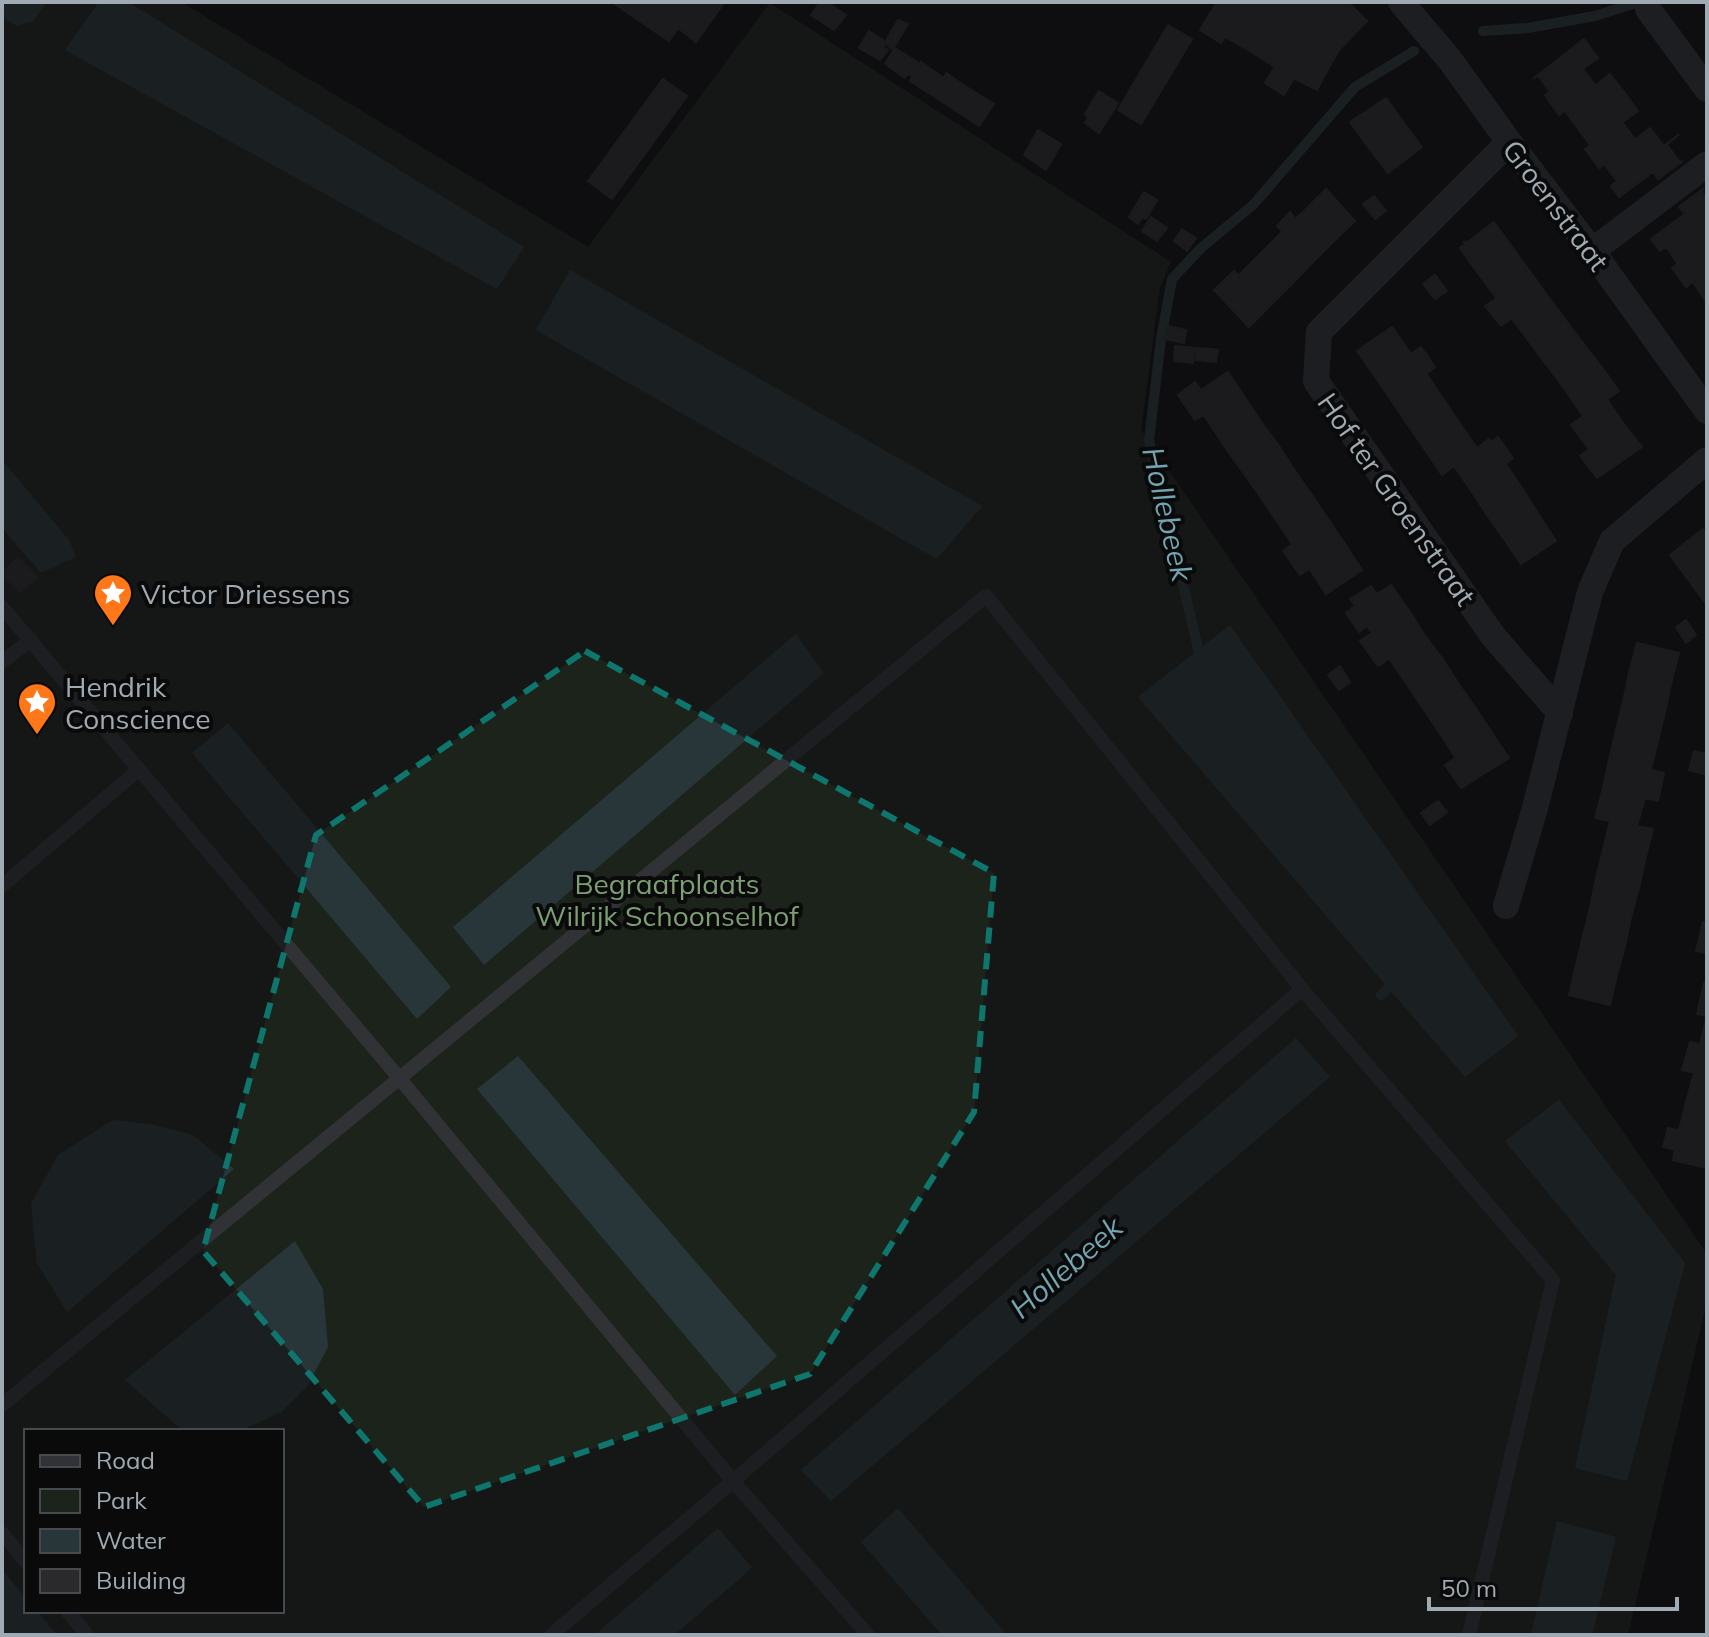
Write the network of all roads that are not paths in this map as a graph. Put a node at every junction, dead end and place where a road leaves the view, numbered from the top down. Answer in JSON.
{"nodes":[{"id":1,"x":1401,"y":2,"type":"edge"},
{"id":2,"x":1648,"y":9,"type":"dead end"},
{"id":3,"x":1707,"y":89,"type":"edge"},
{"id":4,"x":1509,"y":142,"type":"junction"},
{"id":5,"x":1707,"y":164,"type":"edge"},
{"id":6,"x":1592,"y":251,"type":"junction"},
{"id":7,"x":1707,"y":411,"type":"edge"},
{"id":8,"x":1707,"y":460,"type":"edge"},
{"id":9,"x":2,"y":607,"type":"edge"},
{"id":10,"x":31,"y":640,"type":"junction"},
{"id":11,"x":2,"y":662,"type":"edge"},
{"id":12,"x":1560,"y":713,"type":"junction"},
{"id":13,"x":138,"y":770,"type":"junction"},
{"id":14,"x":2,"y":886,"type":"edge"},
{"id":15,"x":1506,"y":906,"type":"dead end"},
{"id":16,"x":1302,"y":989,"type":"junction"},
{"id":17,"x":400,"y":1079,"type":"junction"},
{"id":18,"x":2,"y":1405,"type":"edge"},
{"id":19,"x":733,"y":1481,"type":"junction"},
{"id":20,"x":2,"y":1533,"type":"edge"},
{"id":21,"x":24,"y":1560,"type":"edge"},
{"id":22,"x":69,"y":1613,"type":"edge"},
{"id":23,"x":87,"y":1635,"type":"edge"},
{"id":24,"x":551,"y":1635,"type":"edge"},
{"id":25,"x":868,"y":1635,"type":"edge"},
{"id":26,"x":1469,"y":1635,"type":"edge"}],
"edges":[{"from":1,"to":4,"type":"street","name":"Groenstraat"},
{"from":2,"to":3,"type":"street"},
{"from":4,"to":6,"type":"street","name":"Groenstraat"},
{"from":4,"to":12,"type":"street","name":"Hof ter Groenstraat"},
{"from":5,"to":6,"type":"street"},
{"from":6,"to":7,"type":"street","name":"Groenstraat"},
{"from":8,"to":12,"type":"street"},
{"from":9,"to":10,"type":"lane"},
{"from":10,"to":11,"type":"lane"},
{"from":10,"to":13,"type":"lane"},
{"from":12,"to":15,"type":"street"},
{"from":13,"to":14,"type":"lane"},
{"from":13,"to":17,"type":"lane"},
{"from":16,"to":17,"type":"lane"},
{"from":16,"to":19,"type":"lane"},
{"from":16,"to":26,"type":"lane"},
{"from":17,"to":18,"type":"lane"},
{"from":17,"to":19,"type":"lane"},
{"from":19,"to":24,"type":"lane"},
{"from":19,"to":25,"type":"lane"},
{"from":20,"to":21,"type":"lane"},
{"from":22,"to":23,"type":"lane"}]}
